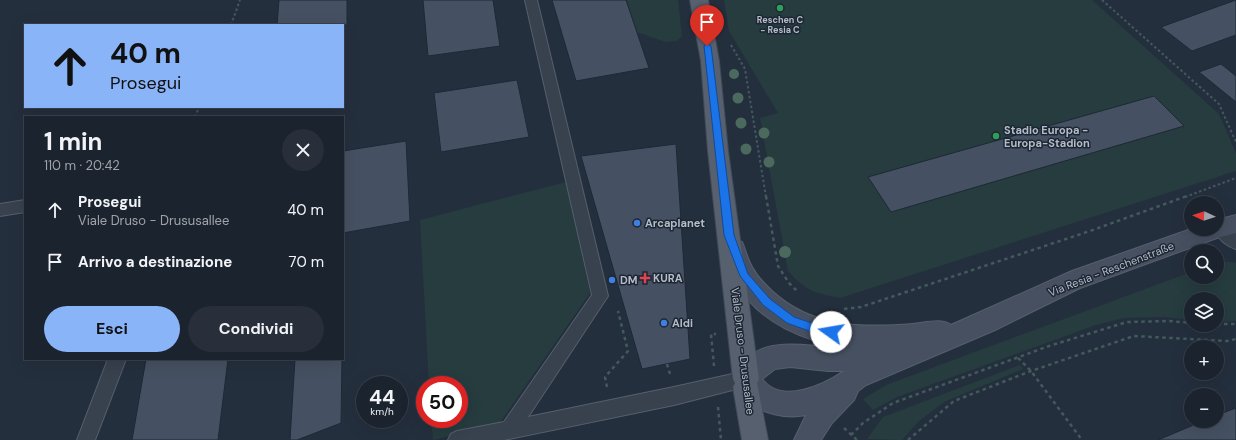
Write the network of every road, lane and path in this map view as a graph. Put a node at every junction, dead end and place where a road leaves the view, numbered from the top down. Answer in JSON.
{"nodes":[{"id":1,"x":240,"y":0,"type":"edge"},
{"id":2,"x":531,"y":0,"type":"edge"},
{"id":3,"x":699,"y":0,"type":"edge"},
{"id":4,"x":1102,"y":0,"type":"edge"},
{"id":5,"x":231,"y":24,"type":"edge"},
{"id":6,"x":744,"y":69,"type":"dead end"},
{"id":7,"x":1236,"y":142,"type":"edge"},
{"id":8,"x":1236,"y":178,"type":"edge"},
{"id":9,"x":24,"y":206,"type":"edge"},
{"id":10,"x":0,"y":210,"type":"edge"},
{"id":11,"x":1226,"y":230,"type":"edge"},
{"id":12,"x":729,"y":235,"type":"junction"},
{"id":13,"x":802,"y":296,"type":"dead end"},
{"id":14,"x":842,"y":309,"type":"dead end"},
{"id":15,"x":618,"y":311,"type":"dead end"},
{"id":16,"x":986,"y":322,"type":"junction"},
{"id":17,"x":1184,"y":322,"type":"edge"},
{"id":18,"x":1224,"y":324,"type":"edge"},
{"id":19,"x":1236,"y":324,"type":"edge"},
{"id":20,"x":959,"y":330,"type":"junction"},
{"id":21,"x":1236,"y":339,"type":"edge"},
{"id":22,"x":1018,"y":358,"type":"junction"},
{"id":23,"x":117,"y":360,"type":"edge"},
{"id":24,"x":879,"y":367,"type":"junction"},
{"id":25,"x":1031,"y":371,"type":"junction"},
{"id":26,"x":605,"y":377,"type":"dead end"},
{"id":27,"x":746,"y":383,"type":"junction"},
{"id":28,"x":718,"y":404,"type":"dead end"},
{"id":29,"x":506,"y":435,"type":"edge"},
{"id":30,"x":86,"y":440,"type":"edge"},
{"id":31,"x":457,"y":440,"type":"edge"},
{"id":32,"x":722,"y":440,"type":"edge"},
{"id":33,"x":755,"y":440,"type":"edge"},
{"id":34,"x":807,"y":440,"type":"edge"},
{"id":35,"x":857,"y":440,"type":"edge"},
{"id":36,"x":908,"y":440,"type":"edge"},
{"id":37,"x":1082,"y":440,"type":"edge"}],
"edges":[{"from":1,"to":5,"type":"path"},
{"from":2,"to":29,"type":"lane"},
{"from":3,"to":12,"type":"main road","name":"Viale Druso - Drususallee"},
{"from":4,"to":7,"type":"path"},
{"from":6,"to":13,"type":"path"},
{"from":8,"to":14,"type":"path"},
{"from":9,"to":10,"type":"lane"},
{"from":11,"to":16,"type":"main road","name":"Via Resia - Reschenstraße"},
{"from":12,"to":20,"type":"main road"},
{"from":12,"to":27,"type":"main road","name":"Viale Druso - Drususallee"},
{"from":15,"to":26,"type":"path"},
{"from":16,"to":20,"type":"main road","name":"Via Resia - Reschenstraße"},
{"from":16,"to":24,"type":"main road","name":"Via Resia - Reschenstraße"},
{"from":17,"to":22,"type":"path"},
{"from":18,"to":19,"type":"path"},
{"from":20,"to":27,"type":"main road","name":"Via Resia - Reschenstraße"},
{"from":21,"to":25,"type":"path"},
{"from":22,"to":25,"type":"path"},
{"from":22,"to":35,"type":"path"},
{"from":23,"to":30,"type":"lane"},
{"from":24,"to":27,"type":"main road","name":"Via Resia - Reschenstraße"},
{"from":24,"to":34,"type":"main road"},
{"from":25,"to":36,"type":"path"},
{"from":25,"to":37,"type":"path"},
{"from":27,"to":29,"type":"lane"},
{"from":27,"to":33,"type":"main road","name":"Viale Druso - Drususallee"},
{"from":28,"to":32,"type":"path"},
{"from":29,"to":31,"type":"lane"}]}
